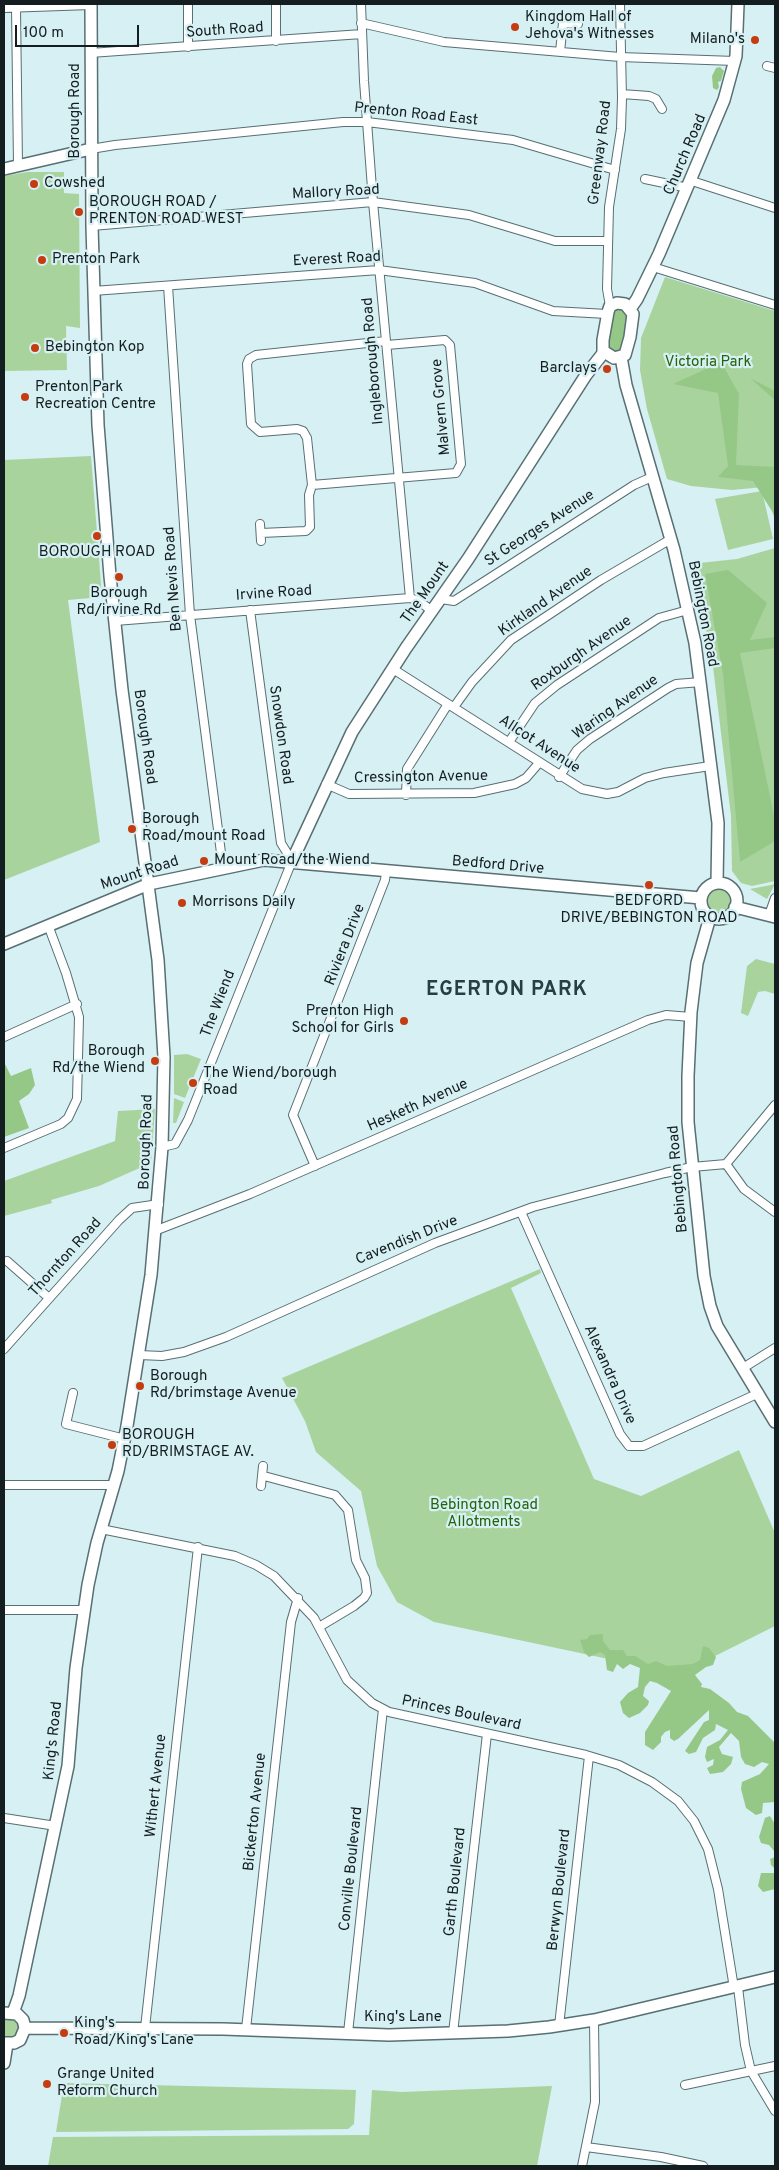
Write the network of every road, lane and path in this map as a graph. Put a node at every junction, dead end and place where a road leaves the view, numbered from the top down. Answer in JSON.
{"nodes":[{"id":1,"x":188,"y":4,"type":"edge"},
{"id":2,"x":276,"y":4,"type":"edge"},
{"id":3,"x":361,"y":4,"type":"edge"},
{"id":4,"x":620,"y":4,"type":"edge"},
{"id":5,"x":738,"y":4,"type":"edge"},
{"id":6,"x":91,"y":5,"type":"edge"},
{"id":7,"x":16,"y":7,"type":"junction"},
{"id":8,"x":4,"y":8,"type":"edge"},
{"id":9,"x":552,"y":16,"type":"dead end"},
{"id":10,"x":361,"y":23,"type":"junction"},
{"id":11,"x":563,"y":23,"type":"junction"},
{"id":12,"x":578,"y":24,"type":"dead end"},
{"id":13,"x":362,"y":34,"type":"junction"},
{"id":14,"x":276,"y":41,"type":"junction"},
{"id":15,"x":188,"y":47,"type":"junction"},
{"id":16,"x":560,"y":52,"type":"junction"},
{"id":17,"x":90,"y":53,"type":"junction"},
{"id":18,"x":620,"y":57,"type":"junction"},
{"id":19,"x":735,"y":61,"type":"junction"},
{"id":20,"x":622,"y":94,"type":"junction"},
{"id":21,"x":662,"y":109,"type":"dead end"},
{"id":22,"x":367,"y":122,"type":"junction"},
{"id":23,"x":91,"y":149,"type":"junction"},
{"id":24,"x":18,"y":166,"type":"junction"},
{"id":25,"x":4,"y":169,"type":"edge"},
{"id":26,"x":615,"y":170,"type":"junction"},
{"id":27,"x":645,"y":179,"type":"dead end"},
{"id":28,"x":690,"y":185,"type":"junction"},
{"id":29,"x":374,"y":202,"type":"junction"},
{"id":30,"x":775,"y":208,"type":"edge"},
{"id":31,"x":92,"y":226,"type":"junction"},
{"id":32,"x":607,"y":241,"type":"junction"},
{"id":33,"x":652,"y":268,"type":"junction"},
{"id":34,"x":379,"y":270,"type":"junction"},
{"id":35,"x":168,"y":286,"type":"junction"},
{"id":36,"x":93,"y":291,"type":"junction"},
{"id":37,"x":775,"y":305,"type":"edge"},
{"id":38,"x":630,"y":309,"type":"junction"},
{"id":39,"x":608,"y":310,"type":"junction"},
{"id":40,"x":387,"y":343,"type":"junction"},
{"id":41,"x":604,"y":352,"type":"junction"},
{"id":42,"x":622,"y":357,"type":"junction"},
{"id":43,"x":399,"y":478,"type":"junction"},
{"id":44,"x":652,"y":478,"type":"junction"},
{"id":45,"x":312,"y":485,"type":"junction"},
{"id":46,"x":260,"y":524,"type":"dead end"},
{"id":47,"x":671,"y":539,"type":"junction"},
{"id":48,"x":410,"y":598,"type":"junction"},
{"id":49,"x":441,"y":599,"type":"junction"},
{"id":50,"x":250,"y":610,"type":"junction"},
{"id":51,"x":688,"y":610,"type":"junction"},
{"id":52,"x":432,"y":611,"type":"junction"},
{"id":53,"x":190,"y":615,"type":"junction"},
{"id":54,"x":115,"y":621,"type":"junction"},
{"id":55,"x":393,"y":669,"type":"junction"},
{"id":56,"x":700,"y":682,"type":"junction"},
{"id":57,"x":451,"y":706,"type":"junction"},
{"id":58,"x":509,"y":742,"type":"junction"},
{"id":59,"x":539,"y":763,"type":"junction"},
{"id":60,"x":710,"y":766,"type":"junction"},
{"id":61,"x":559,"y":776,"type":"junction"},
{"id":62,"x":326,"y":784,"type":"junction"},
{"id":63,"x":406,"y":795,"type":"junction"},
{"id":64,"x":292,"y":861,"type":"junction"},
{"id":65,"x":223,"y":868,"type":"junction"},
{"id":66,"x":386,"y":872,"type":"junction"},
{"id":67,"x":717,"y":883,"type":"junction"},
{"id":68,"x":149,"y":884,"type":"junction"},
{"id":69,"x":701,"y":898,"type":"junction"},
{"id":70,"x":775,"y":898,"type":"edge"},
{"id":71,"x":735,"y":907,"type":"junction"},
{"id":72,"x":772,"y":916,"type":"edge"},
{"id":73,"x":710,"y":917,"type":"junction"},
{"id":74,"x":48,"y":925,"type":"junction"},
{"id":75,"x":4,"y":944,"type":"edge"},
{"id":76,"x":77,"y":1004,"type":"junction"},
{"id":77,"x":690,"y":1017,"type":"junction"},
{"id":78,"x":4,"y":1037,"type":"edge"},
{"id":79,"x":775,"y":1105,"type":"edge"},
{"id":80,"x":162,"y":1147,"type":"junction"},
{"id":81,"x":4,"y":1148,"type":"edge"},
{"id":82,"x":726,"y":1164,"type":"junction"},
{"id":83,"x":315,"y":1166,"type":"junction"},
{"id":84,"x":692,"y":1167,"type":"junction"},
{"id":85,"x":159,"y":1204,"type":"junction"},
{"id":86,"x":521,"y":1212,"type":"junction"},
{"id":87,"x":775,"y":1212,"type":"edge"},
{"id":88,"x":157,"y":1230,"type":"junction"},
{"id":89,"x":7,"y":1261,"type":"dead end"},
{"id":90,"x":49,"y":1298,"type":"junction"},
{"id":91,"x":775,"y":1348,"type":"edge"},
{"id":92,"x":4,"y":1349,"type":"edge"},
{"id":93,"x":139,"y":1355,"type":"junction"},
{"id":94,"x":743,"y":1368,"type":"junction"},
{"id":95,"x":758,"y":1392,"type":"junction"},
{"id":96,"x":73,"y":1393,"type":"dead end"},
{"id":97,"x":775,"y":1422,"type":"edge"},
{"id":98,"x":125,"y":1439,"type":"junction"},
{"id":99,"x":263,"y":1466,"type":"dead end"},
{"id":100,"x":118,"y":1471,"type":"joint"},
{"id":101,"x":264,"y":1476,"type":"junction"},
{"id":102,"x":4,"y":1485,"type":"edge"},
{"id":103,"x":114,"y":1485,"type":"junction"},
{"id":104,"x":261,"y":1486,"type":"dead end"},
{"id":105,"x":101,"y":1529,"type":"junction"},
{"id":106,"x":198,"y":1547,"type":"junction"},
{"id":107,"x":298,"y":1598,"type":"junction"},
{"id":108,"x":4,"y":1610,"type":"edge"},
{"id":109,"x":84,"y":1610,"type":"junction"},
{"id":110,"x":319,"y":1627,"type":"junction"},
{"id":111,"x":383,"y":1709,"type":"junction"},
{"id":112,"x":487,"y":1734,"type":"junction"},
{"id":113,"x":589,"y":1756,"type":"junction"},
{"id":114,"x":4,"y":1818,"type":"edge"},
{"id":115,"x":56,"y":1826,"type":"junction"},
{"id":116,"x":775,"y":1977,"type":"edge"},
{"id":117,"x":736,"y":1987,"type":"junction"},
{"id":118,"x":8,"y":2013,"type":"edge"},
{"id":119,"x":594,"y":2020,"type":"junction"},
{"id":120,"x":558,"y":2026,"type":"junction"},
{"id":121,"x":26,"y":2028,"type":"junction"},
{"id":122,"x":145,"y":2028,"type":"junction"},
{"id":123,"x":246,"y":2029,"type":"junction"},
{"id":124,"x":348,"y":2033,"type":"junction"},
{"id":125,"x":453,"y":2033,"type":"junction"},
{"id":126,"x":5,"y":2043,"type":"edge"},
{"id":127,"x":4,"y":2063,"type":"edge"},
{"id":128,"x":775,"y":2066,"type":"edge"},
{"id":129,"x":751,"y":2071,"type":"junction"},
{"id":130,"x":686,"y":2085,"type":"dead end"},
{"id":131,"x":775,"y":2111,"type":"edge"},
{"id":132,"x":586,"y":2147,"type":"junction"},
{"id":133,"x":582,"y":2166,"type":"edge"},
{"id":134,"x":702,"y":2166,"type":"edge"}],
"edges":[{"from":1,"to":15,"type":"street"},
{"from":2,"to":14,"type":"street"},
{"from":3,"to":10,"type":"street","name":"Ingleborough Road"},
{"from":4,"to":18,"type":"street","name":"Greenway Road"},
{"from":5,"to":19,"type":"street","name":"Church Road"},
{"from":6,"to":7,"type":"street"},
{"from":6,"to":17,"type":"street","name":"Borough Road"},
{"from":7,"to":8,"type":"street"},
{"from":7,"to":24,"type":"street"},
{"from":9,"to":11,"type":"street"},
{"from":10,"to":13,"type":"street","name":"Ingleborough Road"},
{"from":10,"to":16,"type":"street"},
{"from":11,"to":12,"type":"street"},
{"from":11,"to":16,"type":"street"},
{"from":13,"to":14,"type":"street","name":"South Road"},
{"from":13,"to":22,"type":"street","name":"Ingleborough Road"},
{"from":14,"to":15,"type":"street","name":"South Road"},
{"from":15,"to":17,"type":"street","name":"South Road"},
{"from":16,"to":18,"type":"street"},
{"from":17,"to":23,"type":"street","name":"Borough Road"},
{"from":18,"to":19,"type":"street"},
{"from":18,"to":20,"type":"street","name":"Greenway Road"},
{"from":19,"to":28,"type":"street","name":"Church Road"},
{"from":20,"to":21,"type":"street"},
{"from":20,"to":26,"type":"street","name":"Greenway Road"},
{"from":22,"to":23,"type":"street","name":"Prenton Road East"},
{"from":22,"to":26,"type":"street","name":"Prenton Road East"},
{"from":22,"to":29,"type":"street","name":"Ingleborough Road"},
{"from":23,"to":24,"type":"street"},
{"from":23,"to":31,"type":"street","name":"Borough Road"},
{"from":24,"to":25,"type":"street"},
{"from":26,"to":32,"type":"street","name":"Greenway Road"},
{"from":27,"to":28,"type":"street"},
{"from":28,"to":30,"type":"street"},
{"from":28,"to":33,"type":"street","name":"Church Road"},
{"from":29,"to":31,"type":"street","name":"Mallory Road"},
{"from":29,"to":32,"type":"street","name":"Mallory Road"},
{"from":29,"to":34,"type":"street","name":"Ingleborough Road"},
{"from":31,"to":36,"type":"street","name":"Borough Road"},
{"from":32,"to":39,"type":"street","name":"Greenway Road"},
{"from":33,"to":37,"type":"street"},
{"from":33,"to":38,"type":"street","name":"Church Road"},
{"from":34,"to":35,"type":"street","name":"Everest Road"},
{"from":34,"to":39,"type":"street","name":"Everest Road"},
{"from":34,"to":40,"type":"street","name":"Ingleborough Road"},
{"from":35,"to":36,"type":"street","name":"Everest Road"},
{"from":35,"to":53,"type":"street","name":"Ben Nevis Road"},
{"from":36,"to":54,"type":"street","name":"Borough Road"},
{"from":38,"to":39,"type":"street"},
{"from":38,"to":42,"type":"street"},
{"from":39,"to":41,"type":"street"},
{"from":40,"to":43,"type":"street","name":"Ingleborough Road"},
{"from":40,"to":43,"type":"street","name":"Malvern Grove"},
{"from":40,"to":45,"type":"street"},
{"from":41,"to":42,"type":"street"},
{"from":41,"to":49,"type":"street","name":"The Mount"},
{"from":42,"to":44,"type":"street","name":"Bebington Road"},
{"from":43,"to":45,"type":"street"},
{"from":43,"to":48,"type":"street","name":"Ingleborough Road"},
{"from":44,"to":47,"type":"street","name":"Bebington Road"},
{"from":44,"to":49,"type":"street","name":"St Georges Avenue"},
{"from":45,"to":46,"type":"street"},
{"from":47,"to":51,"type":"street","name":"Bebington Road"},
{"from":47,"to":57,"type":"street","name":"Kirkland Avenue"},
{"from":48,"to":50,"type":"street","name":"Irvine Road"},
{"from":48,"to":52,"type":"street"},
{"from":49,"to":52,"type":"street","name":"The Mount"},
{"from":50,"to":53,"type":"street","name":"Irvine Road"},
{"from":50,"to":64,"type":"street","name":"Snowdon Road"},
{"from":51,"to":56,"type":"street","name":"Bebington Road"},
{"from":51,"to":58,"type":"street","name":"Roxburgh Avenue"},
{"from":52,"to":55,"type":"street","name":"The Mount"},
{"from":53,"to":54,"type":"street","name":"Irvine Road"},
{"from":53,"to":65,"type":"street","name":"Ben Nevis Road"},
{"from":54,"to":68,"type":"street","name":"Borough Road"},
{"from":55,"to":57,"type":"street","name":"Allcot Avenue"},
{"from":55,"to":62,"type":"street","name":"The Mount"},
{"from":56,"to":60,"type":"street","name":"Bebington Road"},
{"from":56,"to":61,"type":"street","name":"Waring Avenue"},
{"from":57,"to":58,"type":"street","name":"Allcot Avenue"},
{"from":57,"to":63,"type":"street","name":"Kirkland Avenue"},
{"from":58,"to":59,"type":"street","name":"Allcot Avenue"},
{"from":59,"to":61,"type":"street","name":"Allcot Avenue"},
{"from":59,"to":63,"type":"street","name":"Cressington Avenue"},
{"from":60,"to":61,"type":"street","name":"Allcot Avenue"},
{"from":60,"to":67,"type":"street","name":"Bebington Road"},
{"from":62,"to":63,"type":"street","name":"Cressington Avenue"},
{"from":62,"to":64,"type":"street","name":"The Mount"},
{"from":64,"to":65,"type":"street","name":"Mount Road"},
{"from":64,"to":66,"type":"street","name":"Bedford Drive"},
{"from":64,"to":80,"type":"street","name":"The Wiend"},
{"from":65,"to":68,"type":"street","name":"Mount Road"},
{"from":66,"to":69,"type":"street","name":"Bedford Drive"},
{"from":66,"to":83,"type":"street","name":"Riviera Drive"},
{"from":67,"to":69,"type":"street"},
{"from":67,"to":71,"type":"street"},
{"from":68,"to":74,"type":"street","name":"Mount Road"},
{"from":68,"to":80,"type":"street","name":"Borough Road"},
{"from":69,"to":73,"type":"street"},
{"from":70,"to":72,"type":"street"},
{"from":71,"to":72,"type":"street"},
{"from":71,"to":73,"type":"street"},
{"from":73,"to":77,"type":"street","name":"Bebington Road"},
{"from":74,"to":75,"type":"street","name":"Mount Road"},
{"from":74,"to":76,"type":"street"},
{"from":76,"to":78,"type":"street"},
{"from":76,"to":81,"type":"street"},
{"from":77,"to":83,"type":"street","name":"Hesketh Avenue"},
{"from":77,"to":84,"type":"street","name":"Bebington Road"},
{"from":79,"to":82,"type":"street"},
{"from":80,"to":85,"type":"street","name":"Borough Road"},
{"from":82,"to":84,"type":"street"},
{"from":82,"to":87,"type":"street"},
{"from":83,"to":88,"type":"street","name":"Hesketh Avenue"},
{"from":84,"to":86,"type":"street","name":"Cavendish Drive"},
{"from":84,"to":94,"type":"street","name":"Bebington Road"},
{"from":85,"to":88,"type":"street","name":"Borough Road"},
{"from":85,"to":90,"type":"street","name":"Thornton Road"},
{"from":86,"to":93,"type":"street","name":"Cavendish Drive"},
{"from":86,"to":95,"type":"street","name":"Alexandra Drive"},
{"from":88,"to":93,"type":"street","name":"Borough Road"},
{"from":89,"to":90,"type":"street"},
{"from":90,"to":92,"type":"street","name":"Thornton Road"},
{"from":91,"to":94,"type":"street"},
{"from":93,"to":98,"type":"street","name":"Borough Road"},
{"from":94,"to":95,"type":"street","name":"Bebington Road"},
{"from":95,"to":97,"type":"street","name":"Bebington Road"},
{"from":96,"to":98,"type":"street"},
{"from":98,"to":100,"type":"street","name":"Borough Road"},
{"from":99,"to":101,"type":"street"},
{"from":100,"to":103,"type":"street","name":"King's Road"},
{"from":101,"to":104,"type":"street"},
{"from":101,"to":110,"type":"street"},
{"from":102,"to":103,"type":"street"},
{"from":103,"to":105,"type":"street","name":"King's Road"},
{"from":105,"to":106,"type":"street","name":"Princes Boulevard"},
{"from":105,"to":109,"type":"street","name":"King's Road"},
{"from":106,"to":107,"type":"street","name":"Princes Boulevard"},
{"from":106,"to":122,"type":"street","name":"Withert Avenue"},
{"from":107,"to":110,"type":"street","name":"Princes Boulevard"},
{"from":107,"to":123,"type":"street","name":"Bickerton Avenue"},
{"from":108,"to":109,"type":"street"},
{"from":109,"to":115,"type":"street","name":"King's Road"},
{"from":110,"to":111,"type":"street","name":"Princes Boulevard"},
{"from":111,"to":112,"type":"street","name":"Princes Boulevard"},
{"from":111,"to":124,"type":"street","name":"Conville Boulevard"},
{"from":112,"to":113,"type":"street","name":"Princes Boulevard"},
{"from":112,"to":125,"type":"street","name":"Garth Boulevard"},
{"from":113,"to":117,"type":"street","name":"Princes Boulevard"},
{"from":113,"to":120,"type":"street","name":"Berwyn Boulevard"},
{"from":114,"to":115,"type":"street"},
{"from":115,"to":118,"type":"street","name":"King's Road"},
{"from":116,"to":117,"type":"street","name":"King's Lane"},
{"from":117,"to":119,"type":"street","name":"King's Lane"},
{"from":117,"to":129,"type":"street","name":"Princes Boulevard"},
{"from":118,"to":121,"type":"street"},
{"from":119,"to":120,"type":"street","name":"King's Lane"},
{"from":119,"to":132,"type":"street"},
{"from":120,"to":125,"type":"street","name":"King's Lane"},
{"from":121,"to":122,"type":"street","name":"King's Lane"},
{"from":121,"to":126,"type":"street"},
{"from":122,"to":123,"type":"street","name":"King's Lane"},
{"from":123,"to":124,"type":"street","name":"King's Lane"},
{"from":124,"to":125,"type":"street","name":"King's Lane"},
{"from":126,"to":127,"type":"street"},
{"from":128,"to":129,"type":"street"},
{"from":129,"to":130,"type":"street"},
{"from":129,"to":131,"type":"street","name":"Princes Boulevard"},
{"from":132,"to":133,"type":"street"},
{"from":132,"to":134,"type":"street"}]}
